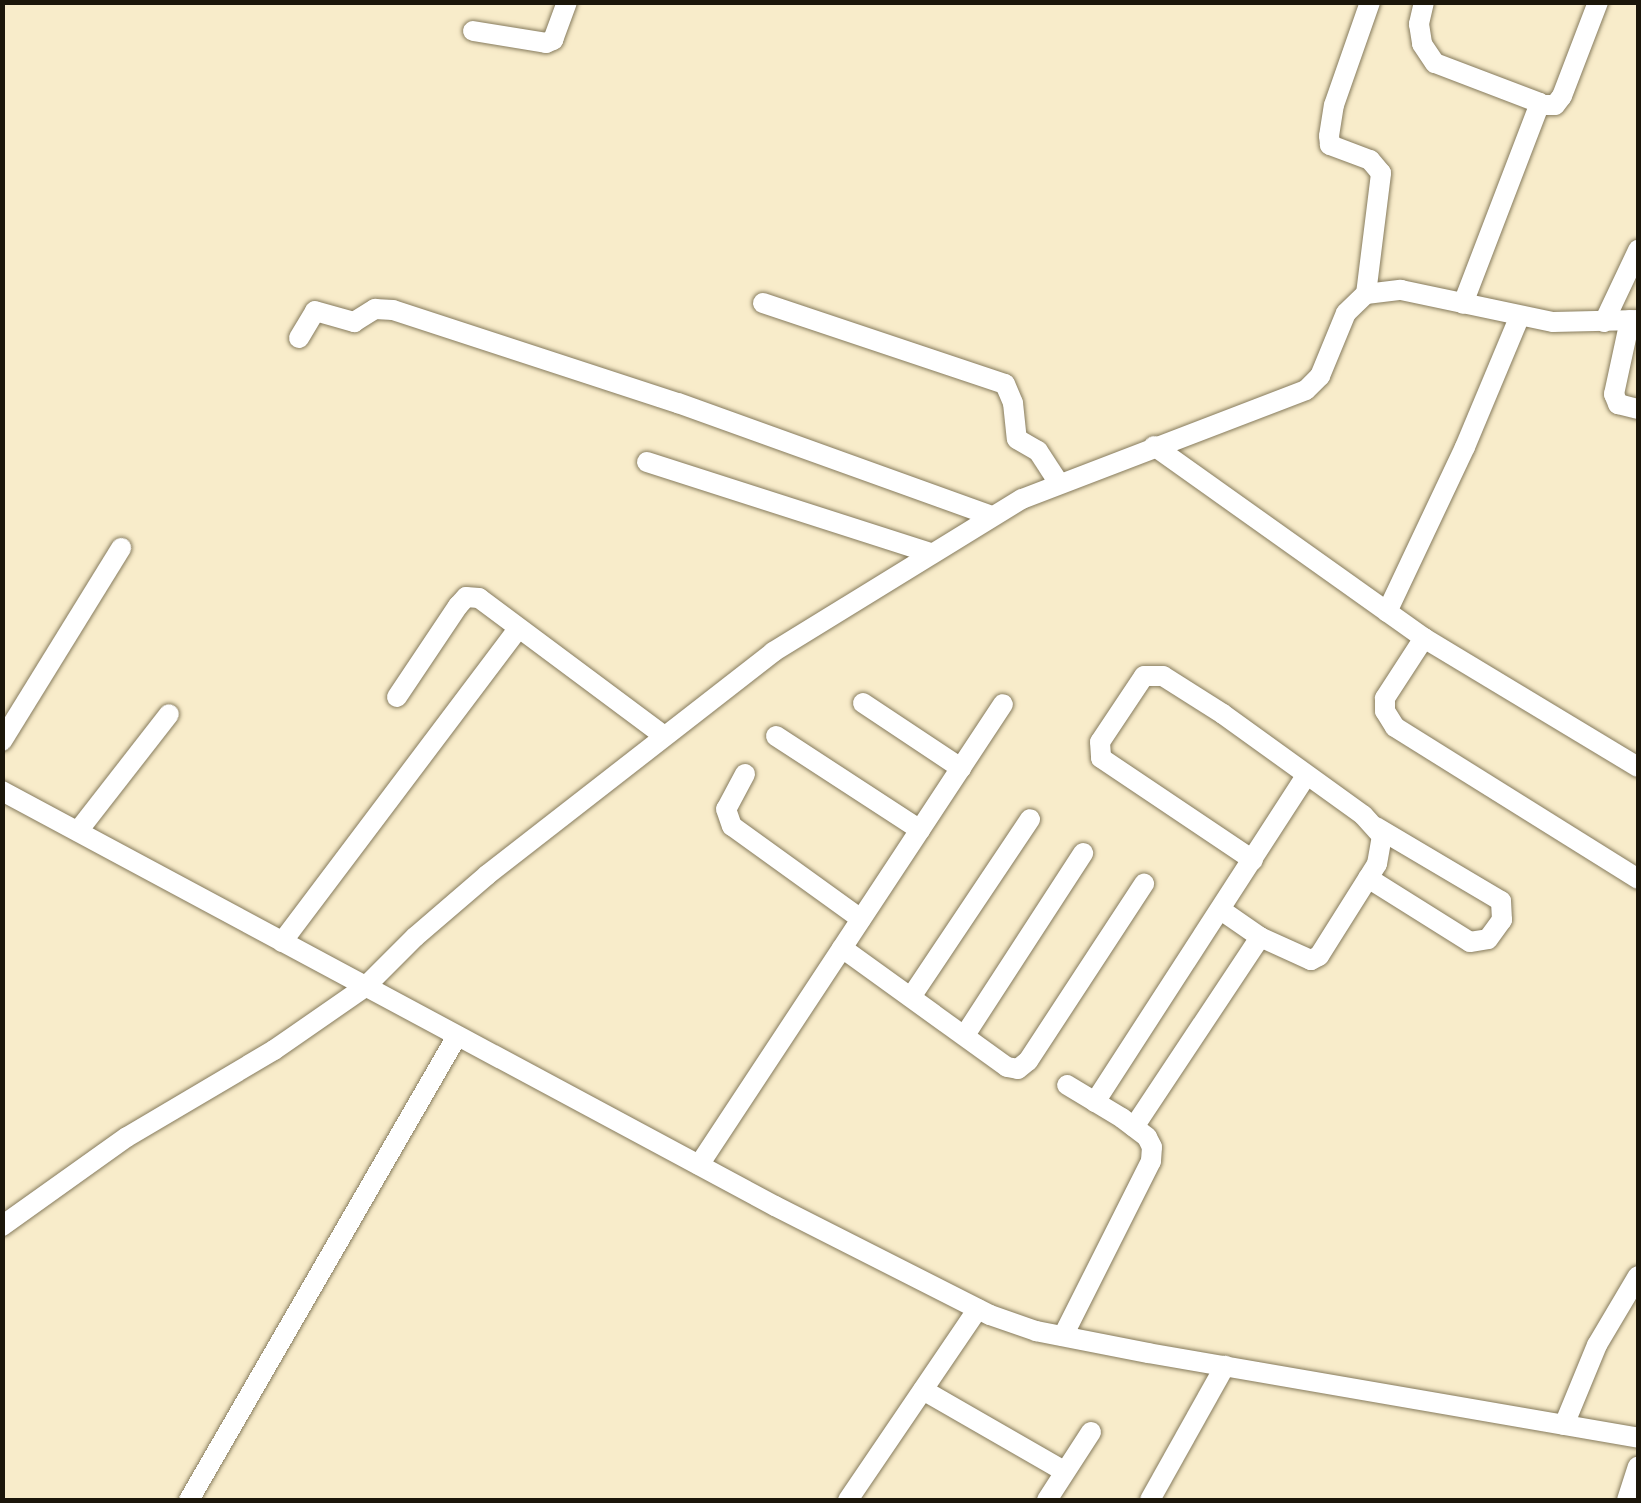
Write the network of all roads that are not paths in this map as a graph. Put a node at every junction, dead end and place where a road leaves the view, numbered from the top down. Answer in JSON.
{"nodes":[{"id":1,"x":567,"y":2,"type":"edge"},
{"id":2,"x":1370,"y":2,"type":"edge"},
{"id":3,"x":1424,"y":2,"type":"edge"},
{"id":4,"x":1598,"y":2,"type":"edge"},
{"id":5,"x":473,"y":31,"type":"dead end"},
{"id":6,"x":1540,"y":105,"type":"junction"},
{"id":7,"x":1638,"y":250,"type":"edge"},
{"id":8,"x":1366,"y":294,"type":"junction"},
{"id":9,"x":763,"y":303,"type":"dead end"},
{"id":10,"x":1463,"y":304,"type":"junction"},
{"id":11,"x":1519,"y":318,"type":"junction"},
{"id":12,"x":1634,"y":320,"type":"edge"},
{"id":13,"x":1604,"y":322,"type":"junction"},
{"id":14,"x":299,"y":338,"type":"dead end"},
{"id":15,"x":1638,"y":410,"type":"edge"},
{"id":16,"x":1154,"y":446,"type":"junction"},
{"id":17,"x":646,"y":462,"type":"dead end"},
{"id":18,"x":1059,"y":483,"type":"junction"},
{"id":19,"x":992,"y":516,"type":"junction"},
{"id":20,"x":121,"y":548,"type":"dead end"},
{"id":21,"x":930,"y":553,"type":"junction"},
{"id":22,"x":1387,"y":612,"type":"junction"},
{"id":23,"x":518,"y":629,"type":"junction"},
{"id":24,"x":1424,"y":638,"type":"junction"},
{"id":25,"x":396,"y":697,"type":"dead end"},
{"id":26,"x":863,"y":703,"type":"dead end"},
{"id":27,"x":1003,"y":704,"type":"dead end"},
{"id":28,"x":169,"y":714,"type":"dead end"},
{"id":29,"x":664,"y":736,"type":"junction"},
{"id":30,"x":776,"y":736,"type":"dead end"},
{"id":31,"x":2,"y":740,"type":"edge"},
{"id":32,"x":961,"y":768,"type":"junction"},
{"id":33,"x":1638,"y":768,"type":"edge"},
{"id":34,"x":745,"y":774,"type":"dead end"},
{"id":35,"x":1306,"y":776,"type":"junction"},
{"id":36,"x":2,"y":792,"type":"edge"},
{"id":37,"x":1030,"y":819,"type":"dead end"},
{"id":38,"x":1375,"y":826,"type":"junction"},
{"id":39,"x":920,"y":830,"type":"junction"},
{"id":40,"x":78,"y":831,"type":"junction"},
{"id":41,"x":1083,"y":853,"type":"dead end"},
{"id":42,"x":1253,"y":860,"type":"junction"},
{"id":43,"x":1368,"y":878,"type":"junction"},
{"id":44,"x":1638,"y":879,"type":"edge"},
{"id":45,"x":1144,"y":884,"type":"dead end"},
{"id":46,"x":1221,"y":910,"type":"junction"},
{"id":47,"x":861,"y":919,"type":"junction"},
{"id":48,"x":1260,"y":938,"type":"junction"},
{"id":49,"x":282,"y":942,"type":"junction"},
{"id":50,"x":842,"y":948,"type":"junction"},
{"id":51,"x":366,"y":988,"type":"junction"},
{"id":52,"x":911,"y":997,"type":"junction"},
{"id":53,"x":965,"y":1035,"type":"junction"},
{"id":54,"x":457,"y":1036,"type":"junction"},
{"id":55,"x":1067,"y":1085,"type":"dead end"},
{"id":56,"x":1096,"y":1102,"type":"junction"},
{"id":57,"x":1134,"y":1127,"type":"junction"},
{"id":58,"x":699,"y":1165,"type":"junction"},
{"id":59,"x":2,"y":1226,"type":"edge"},
{"id":60,"x":1638,"y":1276,"type":"edge"},
{"id":61,"x":978,"y":1308,"type":"junction"},
{"id":62,"x":1063,"y":1336,"type":"junction"},
{"id":63,"x":1224,"y":1366,"type":"junction"},
{"id":64,"x":922,"y":1390,"type":"junction"},
{"id":65,"x":1564,"y":1425,"type":"junction"},
{"id":66,"x":1091,"y":1432,"type":"dead end"},
{"id":67,"x":1638,"y":1438,"type":"edge"},
{"id":68,"x":1638,"y":1467,"type":"edge"},
{"id":69,"x":1064,"y":1471,"type":"junction"},
{"id":70,"x":189,"y":1500,"type":"edge"},
{"id":71,"x":848,"y":1500,"type":"edge"},
{"id":72,"x":1047,"y":1500,"type":"edge"},
{"id":73,"x":1150,"y":1500,"type":"edge"},
{"id":74,"x":1626,"y":1500,"type":"edge"}],
"edges":[{"from":1,"to":5,"type":"street"},
{"from":2,"to":8,"type":"street"},
{"from":3,"to":6,"type":"street"},
{"from":4,"to":6,"type":"street"},
{"from":6,"to":10,"type":"street"},
{"from":7,"to":13,"type":"street"},
{"from":8,"to":10,"type":"street"},
{"from":8,"to":16,"type":"street"},
{"from":9,"to":18,"type":"street"},
{"from":10,"to":11,"type":"street"},
{"from":11,"to":13,"type":"street"},
{"from":11,"to":22,"type":"street"},
{"from":12,"to":13,"type":"street"},
{"from":12,"to":15,"type":"street"},
{"from":14,"to":19,"type":"street"},
{"from":16,"to":18,"type":"street"},
{"from":16,"to":22,"type":"street"},
{"from":17,"to":21,"type":"street"},
{"from":18,"to":19,"type":"street"},
{"from":19,"to":21,"type":"street"},
{"from":20,"to":31,"type":"street"},
{"from":21,"to":29,"type":"street"},
{"from":22,"to":24,"type":"street"},
{"from":23,"to":25,"type":"street"},
{"from":23,"to":29,"type":"street"},
{"from":23,"to":49,"type":"street"},
{"from":24,"to":33,"type":"street"},
{"from":24,"to":44,"type":"street"},
{"from":26,"to":32,"type":"street"},
{"from":27,"to":32,"type":"street"},
{"from":28,"to":40,"type":"street"},
{"from":29,"to":51,"type":"street"},
{"from":30,"to":39,"type":"street"},
{"from":32,"to":39,"type":"street"},
{"from":34,"to":47,"type":"street"},
{"from":35,"to":38,"type":"street"},
{"from":35,"to":42,"type":"street"},
{"from":35,"to":42,"type":"street"},
{"from":36,"to":40,"type":"street"},
{"from":37,"to":52,"type":"street"},
{"from":38,"to":43,"type":"street"},
{"from":38,"to":43,"type":"street"},
{"from":39,"to":47,"type":"street"},
{"from":40,"to":49,"type":"street"},
{"from":41,"to":53,"type":"street"},
{"from":42,"to":46,"type":"street"},
{"from":43,"to":48,"type":"street"},
{"from":45,"to":53,"type":"street"},
{"from":46,"to":48,"type":"street"},
{"from":46,"to":56,"type":"street"},
{"from":47,"to":50,"type":"street"},
{"from":48,"to":57,"type":"street"},
{"from":49,"to":51,"type":"street"},
{"from":50,"to":52,"type":"street"},
{"from":50,"to":58,"type":"street"},
{"from":51,"to":54,"type":"street"},
{"from":51,"to":59,"type":"street"},
{"from":52,"to":53,"type":"street"},
{"from":54,"to":58,"type":"street"},
{"from":54,"to":70,"type":"street"},
{"from":55,"to":56,"type":"street"},
{"from":56,"to":57,"type":"street"},
{"from":57,"to":62,"type":"street"},
{"from":58,"to":61,"type":"street"},
{"from":60,"to":65,"type":"street"},
{"from":61,"to":62,"type":"street"},
{"from":61,"to":64,"type":"street"},
{"from":62,"to":63,"type":"street"},
{"from":63,"to":65,"type":"street"},
{"from":63,"to":73,"type":"street"},
{"from":64,"to":69,"type":"street"},
{"from":64,"to":71,"type":"street"},
{"from":65,"to":67,"type":"street"},
{"from":66,"to":69,"type":"street"},
{"from":68,"to":74,"type":"street"},
{"from":69,"to":72,"type":"street"}]}
